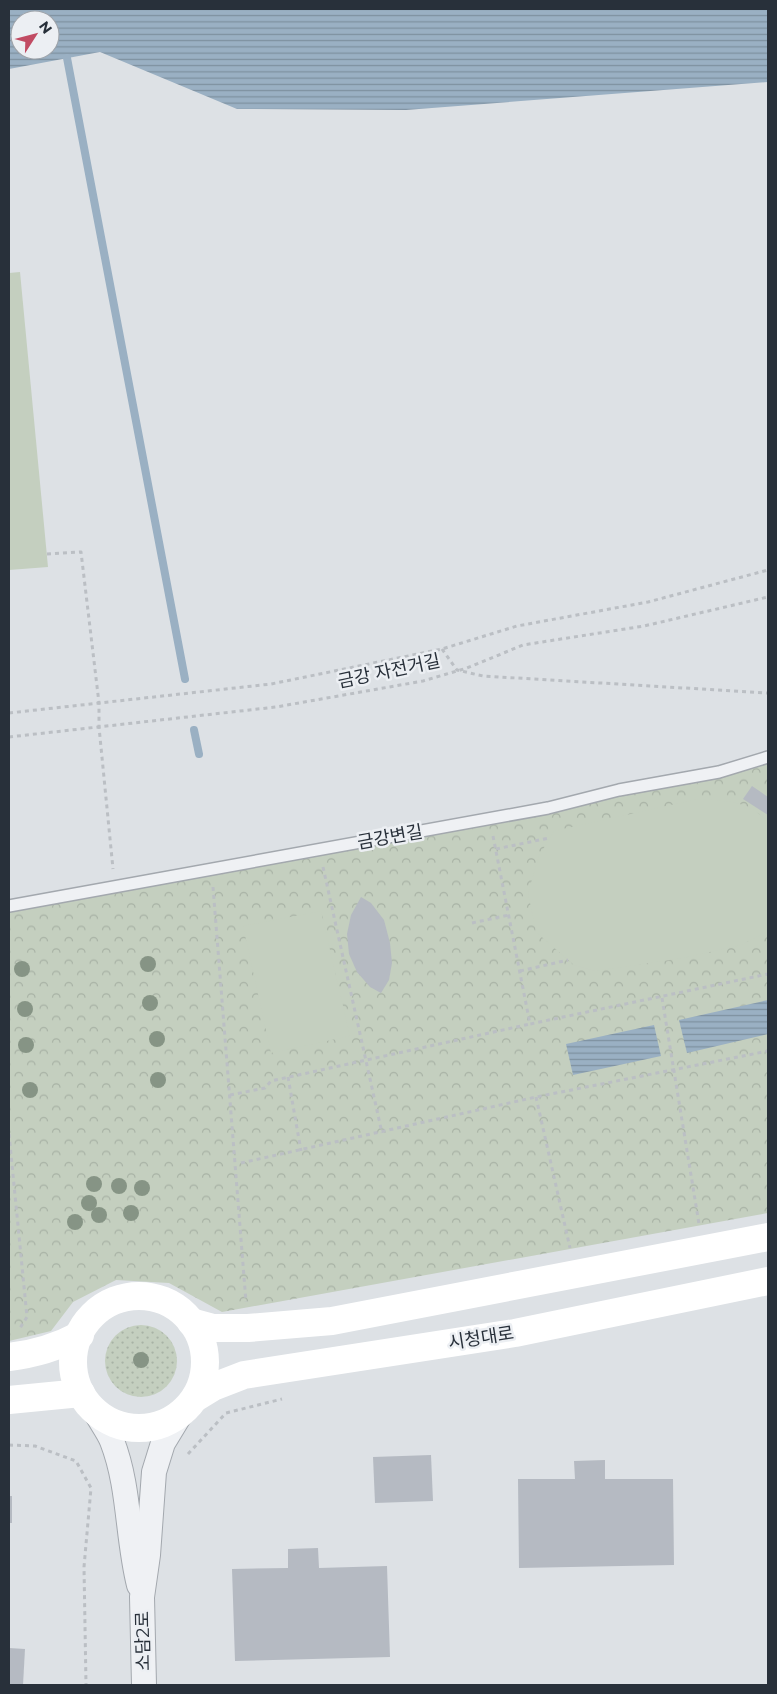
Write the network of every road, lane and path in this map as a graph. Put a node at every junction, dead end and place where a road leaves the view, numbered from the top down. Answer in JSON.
{"nodes":[{"id":1,"x":47,"y":554,"type":"dead end"},
{"id":2,"x":768,"y":570,"type":"edge"},
{"id":3,"x":768,"y":597,"type":"edge"},
{"id":4,"x":442,"y":649,"type":"junction"},
{"id":5,"x":457,"y":670,"type":"junction"},
{"id":6,"x":768,"y":693,"type":"edge"},
{"id":7,"x":99,"y":703,"type":"junction"},
{"id":8,"x":9,"y":713,"type":"edge"},
{"id":9,"x":99,"y":727,"type":"junction"},
{"id":10,"x":9,"y":737,"type":"edge"},
{"id":11,"x":768,"y":757,"type":"edge"},
{"id":12,"x":489,"y":818,"type":"junction"},
{"id":13,"x":549,"y":838,"type":"dead end"},
{"id":14,"x":496,"y":849,"type":"junction"},
{"id":15,"x":320,"y":850,"type":"junction"},
{"id":16,"x":212,"y":869,"type":"junction"},
{"id":17,"x":115,"y":887,"type":"junction"},
{"id":18,"x":9,"y":906,"type":"edge"},
{"id":19,"x":509,"y":915,"type":"junction"},
{"id":20,"x":472,"y":923,"type":"dead end"},
{"id":21,"x":568,"y":960,"type":"dead end"},
{"id":22,"x":520,"y":971,"type":"junction"},
{"id":23,"x":768,"y":974,"type":"edge"},
{"id":24,"x":662,"y":998,"type":"junction"},
{"id":25,"x":530,"y":1024,"type":"junction"},
{"id":26,"x":768,"y":1051,"type":"edge"},
{"id":27,"x":365,"y":1060,"type":"junction"},
{"id":28,"x":675,"y":1071,"type":"junction"},
{"id":29,"x":288,"y":1077,"type":"junction"},
{"id":30,"x":230,"y":1095,"type":"junction"},
{"id":31,"x":536,"y":1097,"type":"junction"},
{"id":32,"x":382,"y":1133,"type":"junction"},
{"id":33,"x":9,"y":1134,"type":"edge"},
{"id":34,"x":301,"y":1151,"type":"junction"},
{"id":35,"x":242,"y":1164,"type":"dead end"},
{"id":36,"x":700,"y":1230,"type":"dead end"},
{"id":37,"x":768,"y":1237,"type":"edge"},
{"id":38,"x":571,"y":1252,"type":"dead end"},
{"id":39,"x":768,"y":1280,"type":"edge"},
{"id":40,"x":246,"y":1308,"type":"dead end"},
{"id":41,"x":27,"y":1317,"type":"dead end"},
{"id":42,"x":191,"y":1322,"type":"junction"},
{"id":43,"x":80,"y":1336,"type":"junction"},
{"id":44,"x":9,"y":1357,"type":"edge"},
{"id":45,"x":283,"y":1398,"type":"dead end"},
{"id":46,"x":9,"y":1400,"type":"edge"},
{"id":47,"x":88,"y":1402,"type":"junction"},
{"id":48,"x":188,"y":1406,"type":"junction"},
{"id":49,"x":9,"y":1445,"type":"edge"},
{"id":50,"x":186,"y":1456,"type":"dead end"},
{"id":51,"x":142,"y":1596,"type":"junction"},
{"id":52,"x":86,"y":1685,"type":"edge"},
{"id":53,"x":144,"y":1685,"type":"edge"}],
"edges":[{"from":1,"to":7,"type":"path"},
{"from":2,"to":4,"type":"path"},
{"from":3,"to":5,"type":"path","name":"금강 자전거길"},
{"from":4,"to":5,"type":"path"},
{"from":4,"to":7,"type":"path"},
{"from":5,"to":6,"type":"path"},
{"from":5,"to":9,"type":"path","name":"금강 자전거길"},
{"from":7,"to":8,"type":"path"},
{"from":7,"to":9,"type":"path"},
{"from":9,"to":10,"type":"path","name":"금강 자전거길"},
{"from":9,"to":17,"type":"path"},
{"from":11,"to":12,"type":"lane","name":"금강변길"},
{"from":12,"to":14,"type":"path"},
{"from":12,"to":15,"type":"lane","name":"금강변길"},
{"from":13,"to":14,"type":"path"},
{"from":14,"to":19,"type":"path"},
{"from":15,"to":16,"type":"lane","name":"금강변길"},
{"from":15,"to":27,"type":"path"},
{"from":16,"to":17,"type":"lane","name":"금강변길"},
{"from":16,"to":30,"type":"path"},
{"from":17,"to":18,"type":"lane","name":"금강변길"},
{"from":19,"to":20,"type":"path"},
{"from":19,"to":22,"type":"path"},
{"from":21,"to":22,"type":"path"},
{"from":22,"to":25,"type":"path"},
{"from":23,"to":24,"type":"path"},
{"from":24,"to":25,"type":"path"},
{"from":24,"to":28,"type":"path"},
{"from":25,"to":27,"type":"path"},
{"from":26,"to":28,"type":"path"},
{"from":27,"to":29,"type":"path"},
{"from":27,"to":32,"type":"path"},
{"from":28,"to":31,"type":"path"},
{"from":28,"to":36,"type":"path"},
{"from":29,"to":30,"type":"path"},
{"from":29,"to":34,"type":"path"},
{"from":30,"to":40,"type":"path"},
{"from":31,"to":32,"type":"path"},
{"from":31,"to":38,"type":"path"},
{"from":32,"to":34,"type":"path"},
{"from":33,"to":41,"type":"path"},
{"from":34,"to":35,"type":"path"},
{"from":37,"to":42,"type":"street"},
{"from":39,"to":48,"type":"street","name":"시청대로"},
{"from":42,"to":43,"type":"street"},
{"from":42,"to":48,"type":"street"},
{"from":43,"to":44,"type":"street"},
{"from":43,"to":47,"type":"street"},
{"from":45,"to":50,"type":"path"},
{"from":46,"to":47,"type":"street"},
{"from":47,"to":48,"type":"street"},
{"from":47,"to":51,"type":"street"},
{"from":48,"to":51,"type":"street"},
{"from":49,"to":52,"type":"path"},
{"from":51,"to":53,"type":"street","name":"소담2로"}]}
